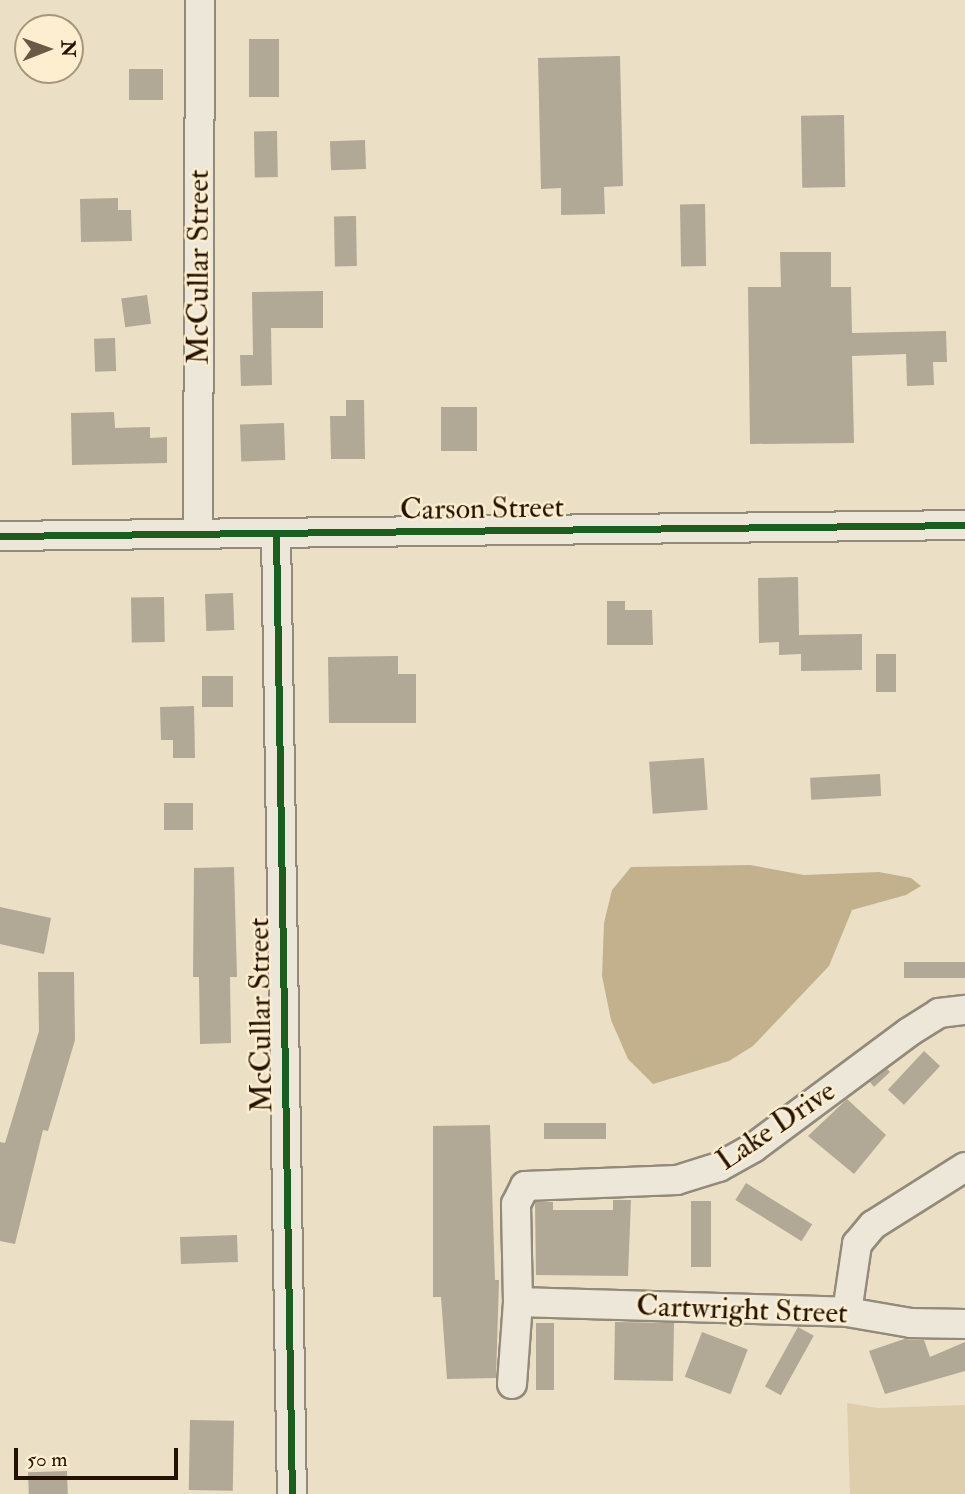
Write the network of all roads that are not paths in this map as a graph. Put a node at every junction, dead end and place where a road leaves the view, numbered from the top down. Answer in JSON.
{"nodes":[{"id":1,"x":200,"y":0,"type":"edge"},
{"id":2,"x":965,"y":525,"type":"edge"},
{"id":3,"x":198,"y":534,"type":"junction"},
{"id":4,"x":276,"y":534,"type":"junction"},
{"id":5,"x":0,"y":536,"type":"edge"},
{"id":6,"x":965,"y":1010,"type":"edge"},
{"id":7,"x":965,"y":1167,"type":"edge"},
{"id":8,"x":518,"y":1302,"type":"junction"},
{"id":9,"x":847,"y":1312,"type":"junction"},
{"id":10,"x":965,"y":1324,"type":"edge"},
{"id":11,"x":512,"y":1384,"type":"dead end"},
{"id":12,"x":292,"y":1494,"type":"edge"}],
"edges":[{"from":1,"to":3,"type":"street","name":"McCullar Street"},
{"from":2,"to":4,"type":"street","name":"Carson Street"},
{"from":3,"to":4,"type":"street","name":"Carson Street"},
{"from":3,"to":5,"type":"street","name":"Carson Street"},
{"from":4,"to":12,"type":"street","name":"McCullar Street"},
{"from":6,"to":8,"type":"street","name":"Lake Drive"},
{"from":7,"to":9,"type":"street"},
{"from":8,"to":9,"type":"street","name":"Cartwright Street"},
{"from":8,"to":11,"type":"street"},
{"from":9,"to":10,"type":"street","name":"Cartwright Street"}]}
